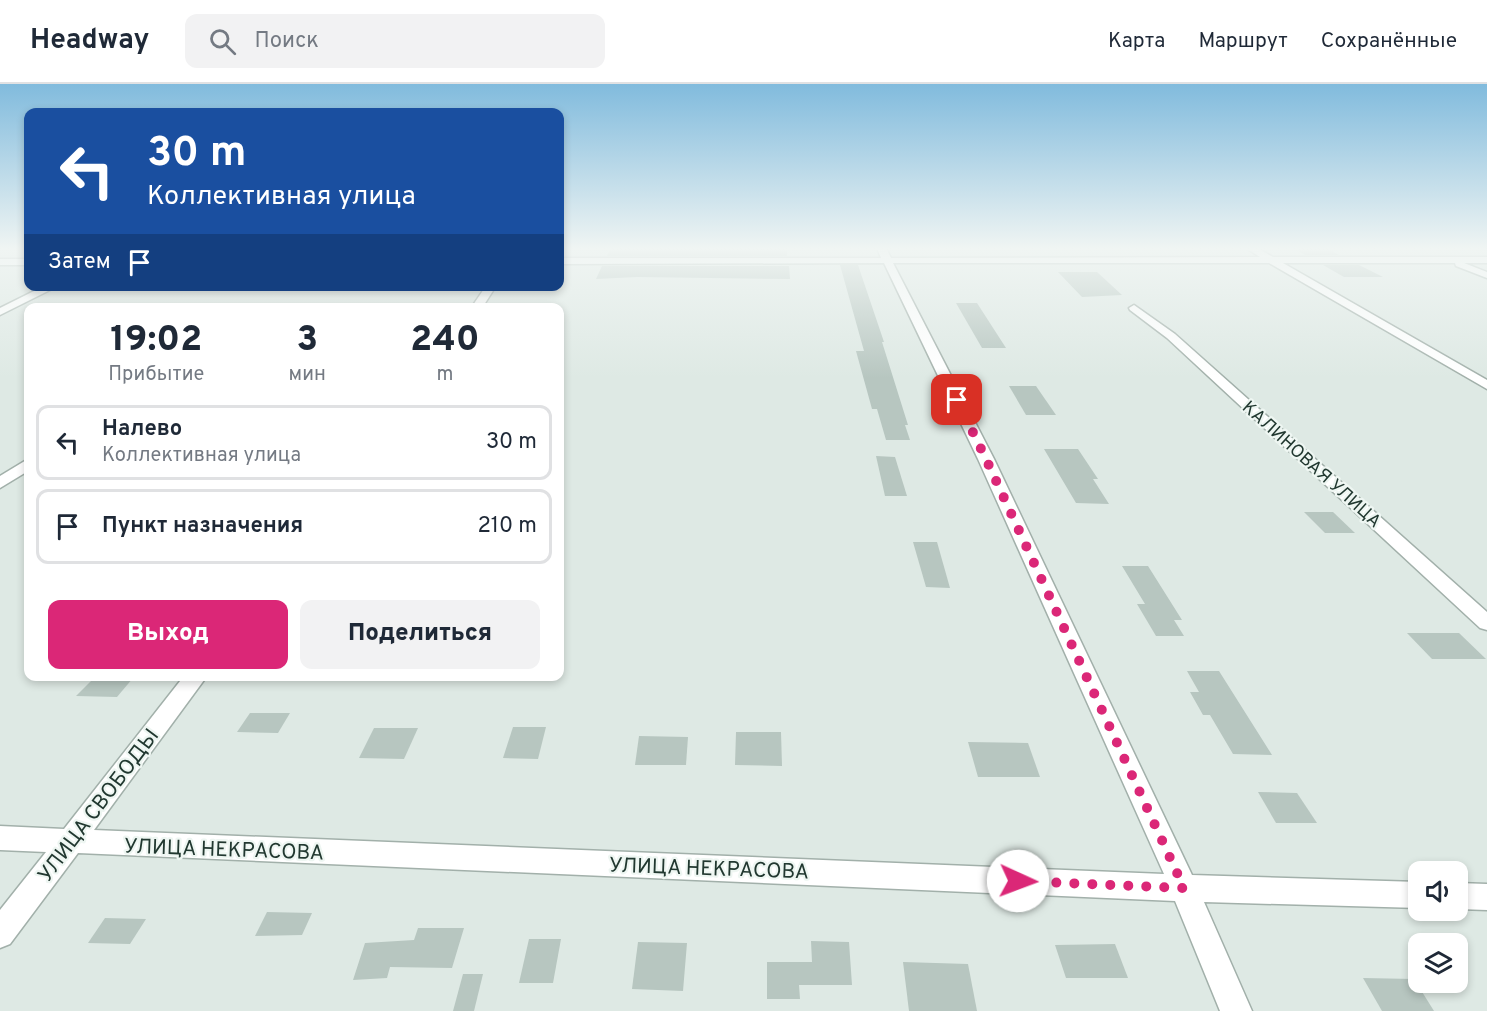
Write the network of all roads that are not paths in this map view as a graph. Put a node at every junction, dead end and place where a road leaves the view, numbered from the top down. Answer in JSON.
{"nodes":[{"id":1,"x":42,"y":291,"type":"edge"},
{"id":2,"x":902,"y":291,"type":"edge"},
{"id":3,"x":1325,"y":291,"type":"edge"},
{"id":4,"x":1134,"y":308,"type":"dead end"},
{"id":5,"x":0,"y":312,"type":"edge"},
{"id":6,"x":1487,"y":385,"type":"edge"},
{"id":7,"x":24,"y":467,"type":"edge"},
{"id":8,"x":0,"y":483,"type":"edge"},
{"id":9,"x":1487,"y":623,"type":"edge"},
{"id":10,"x":192,"y":681,"type":"edge"},
{"id":11,"x":0,"y":838,"type":"edge"},
{"id":12,"x":70,"y":842,"type":"junction"},
{"id":13,"x":1184,"y":888,"type":"junction"},
{"id":14,"x":1408,"y":895,"type":"edge"},
{"id":15,"x":1468,"y":896,"type":"edge"},
{"id":16,"x":1487,"y":897,"type":"edge"},
{"id":17,"x":0,"y":934,"type":"edge"},
{"id":18,"x":1236,"y":1011,"type":"edge"}],
"edges":[{"from":1,"to":5,"type":"street"},
{"from":2,"to":13,"type":"street"},
{"from":3,"to":6,"type":"street"},
{"from":4,"to":9,"type":"street","name":"КАЛИНОВАЯ УЛИЦА"},
{"from":7,"to":8,"type":"street"},
{"from":10,"to":12,"type":"street","name":"УЛИЦА СВОБОДЫ"},
{"from":11,"to":12,"type":"street","name":"УЛИЦА НЕКРАСОВА"},
{"from":12,"to":13,"type":"street","name":"УЛИЦА НЕКРАСОВА"},
{"from":12,"to":17,"type":"street","name":"УЛИЦА СВОБОДЫ"},
{"from":13,"to":14,"type":"street","name":"УЛИЦА НЕКРАСОВА"},
{"from":13,"to":18,"type":"street"},
{"from":15,"to":16,"type":"street"}]}
